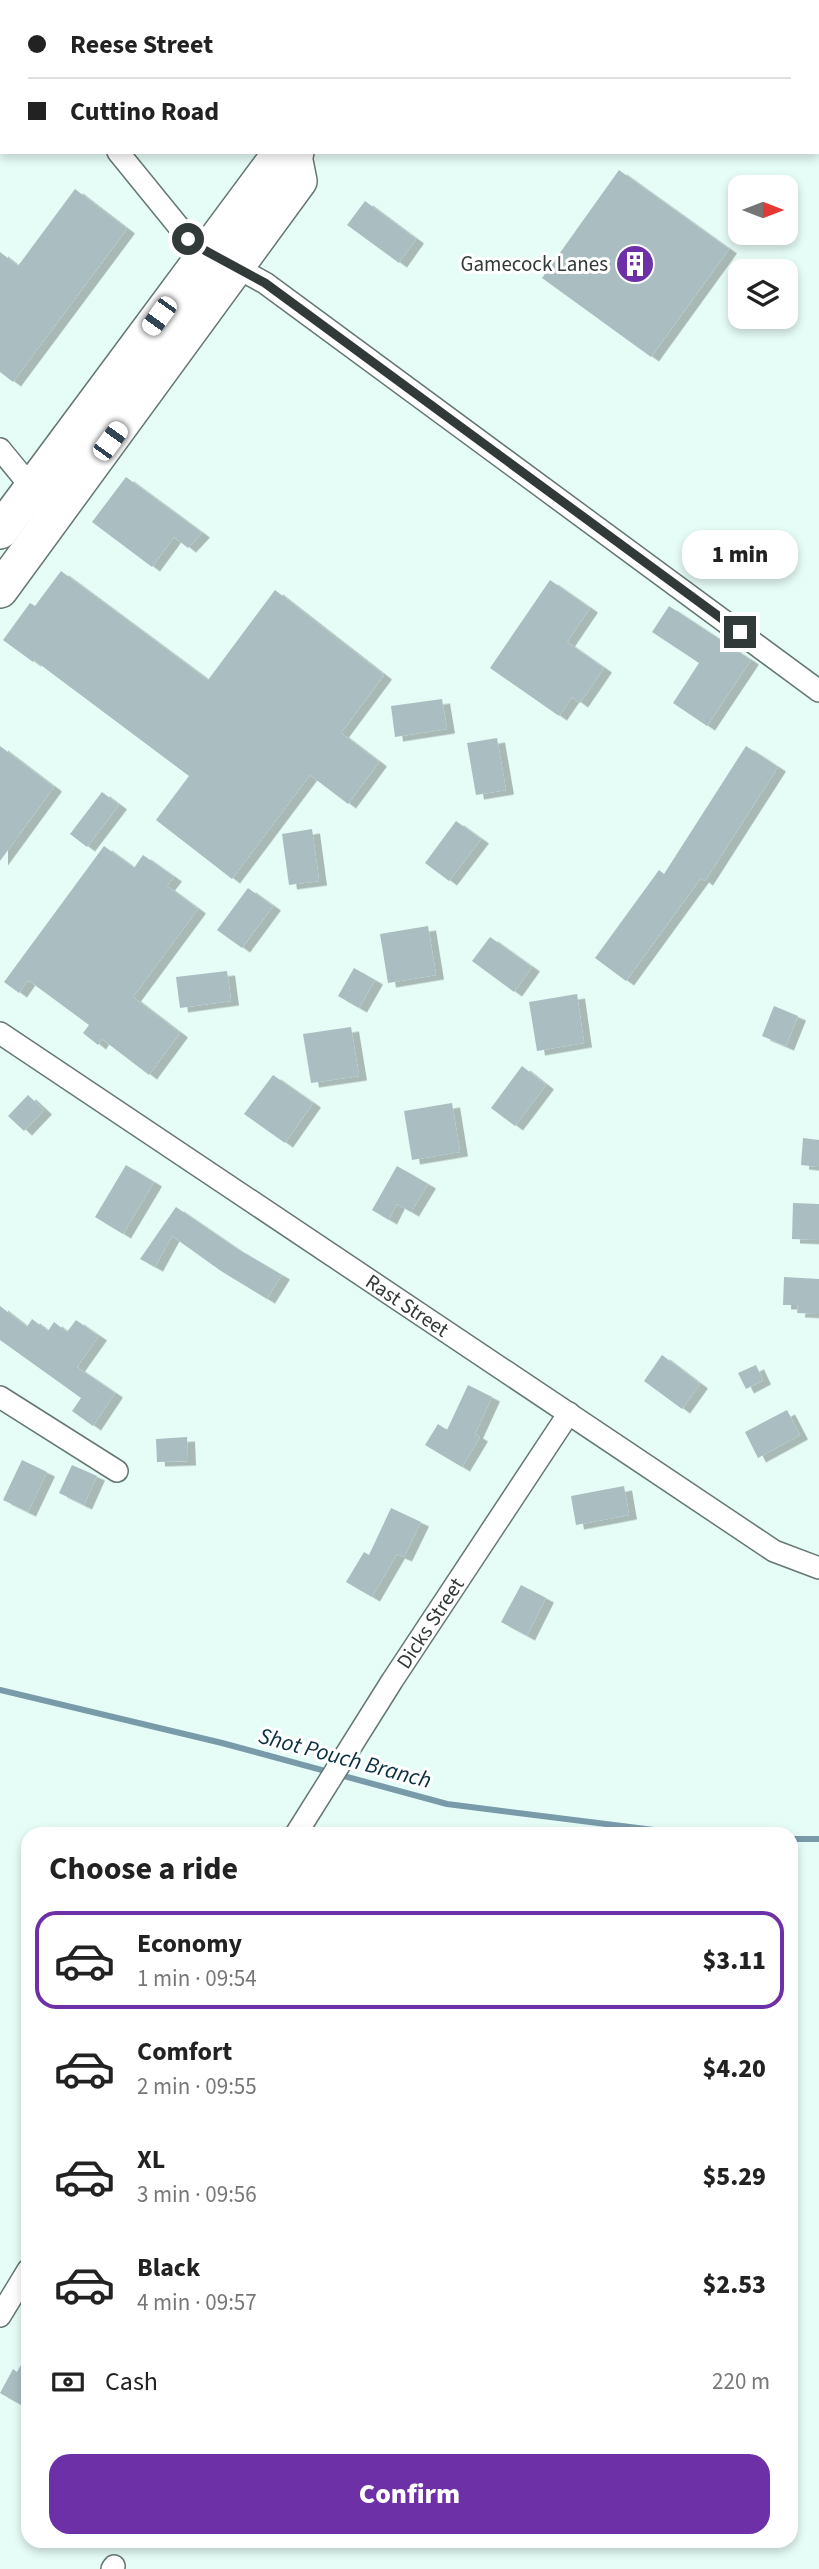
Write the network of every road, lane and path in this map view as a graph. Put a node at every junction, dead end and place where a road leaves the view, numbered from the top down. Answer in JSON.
{"nodes":[{"id":1,"x":120,"y":154,"type":"edge"},
{"id":2,"x":295,"y":154,"type":"edge"},
{"id":3,"x":206,"y":251,"type":"junction"},
{"id":4,"x":236,"y":268,"type":"junction"},
{"id":5,"x":0,"y":449,"type":"edge"},
{"id":6,"x":32,"y":488,"type":"junction"},
{"id":7,"x":62,"y":506,"type":"junction"},
{"id":8,"x":0,"y":531,"type":"edge"},
{"id":9,"x":0,"y":590,"type":"edge"},
{"id":10,"x":819,"y":691,"type":"edge"},
{"id":11,"x":0,"y":1033,"type":"edge"},
{"id":12,"x":0,"y":1396,"type":"edge"},
{"id":13,"x":569,"y":1413,"type":"junction"},
{"id":14,"x":117,"y":1471,"type":"dead end"},
{"id":15,"x":819,"y":1567,"type":"edge"},
{"id":16,"x":300,"y":1827,"type":"edge"},
{"id":17,"x":21,"y":2282,"type":"edge"},
{"id":18,"x":0,"y":2316,"type":"edge"}],
"edges":[{"from":1,"to":3,"type":"street"},
{"from":2,"to":3,"type":"main road"},
{"from":2,"to":4,"type":"main road"},
{"from":3,"to":4,"type":"street"},
{"from":3,"to":6,"type":"main road"},
{"from":4,"to":7,"type":"main road"},
{"from":4,"to":10,"type":"street"},
{"from":5,"to":6,"type":"street"},
{"from":6,"to":7,"type":"street"},
{"from":6,"to":8,"type":"main road"},
{"from":7,"to":9,"type":"main road"},
{"from":11,"to":13,"type":"street","name":"Rast Street"},
{"from":12,"to":14,"type":"street"},
{"from":13,"to":15,"type":"street","name":"Rast Street"},
{"from":13,"to":16,"type":"street","name":"Dicks Street"},
{"from":17,"to":18,"type":"street"}]}
